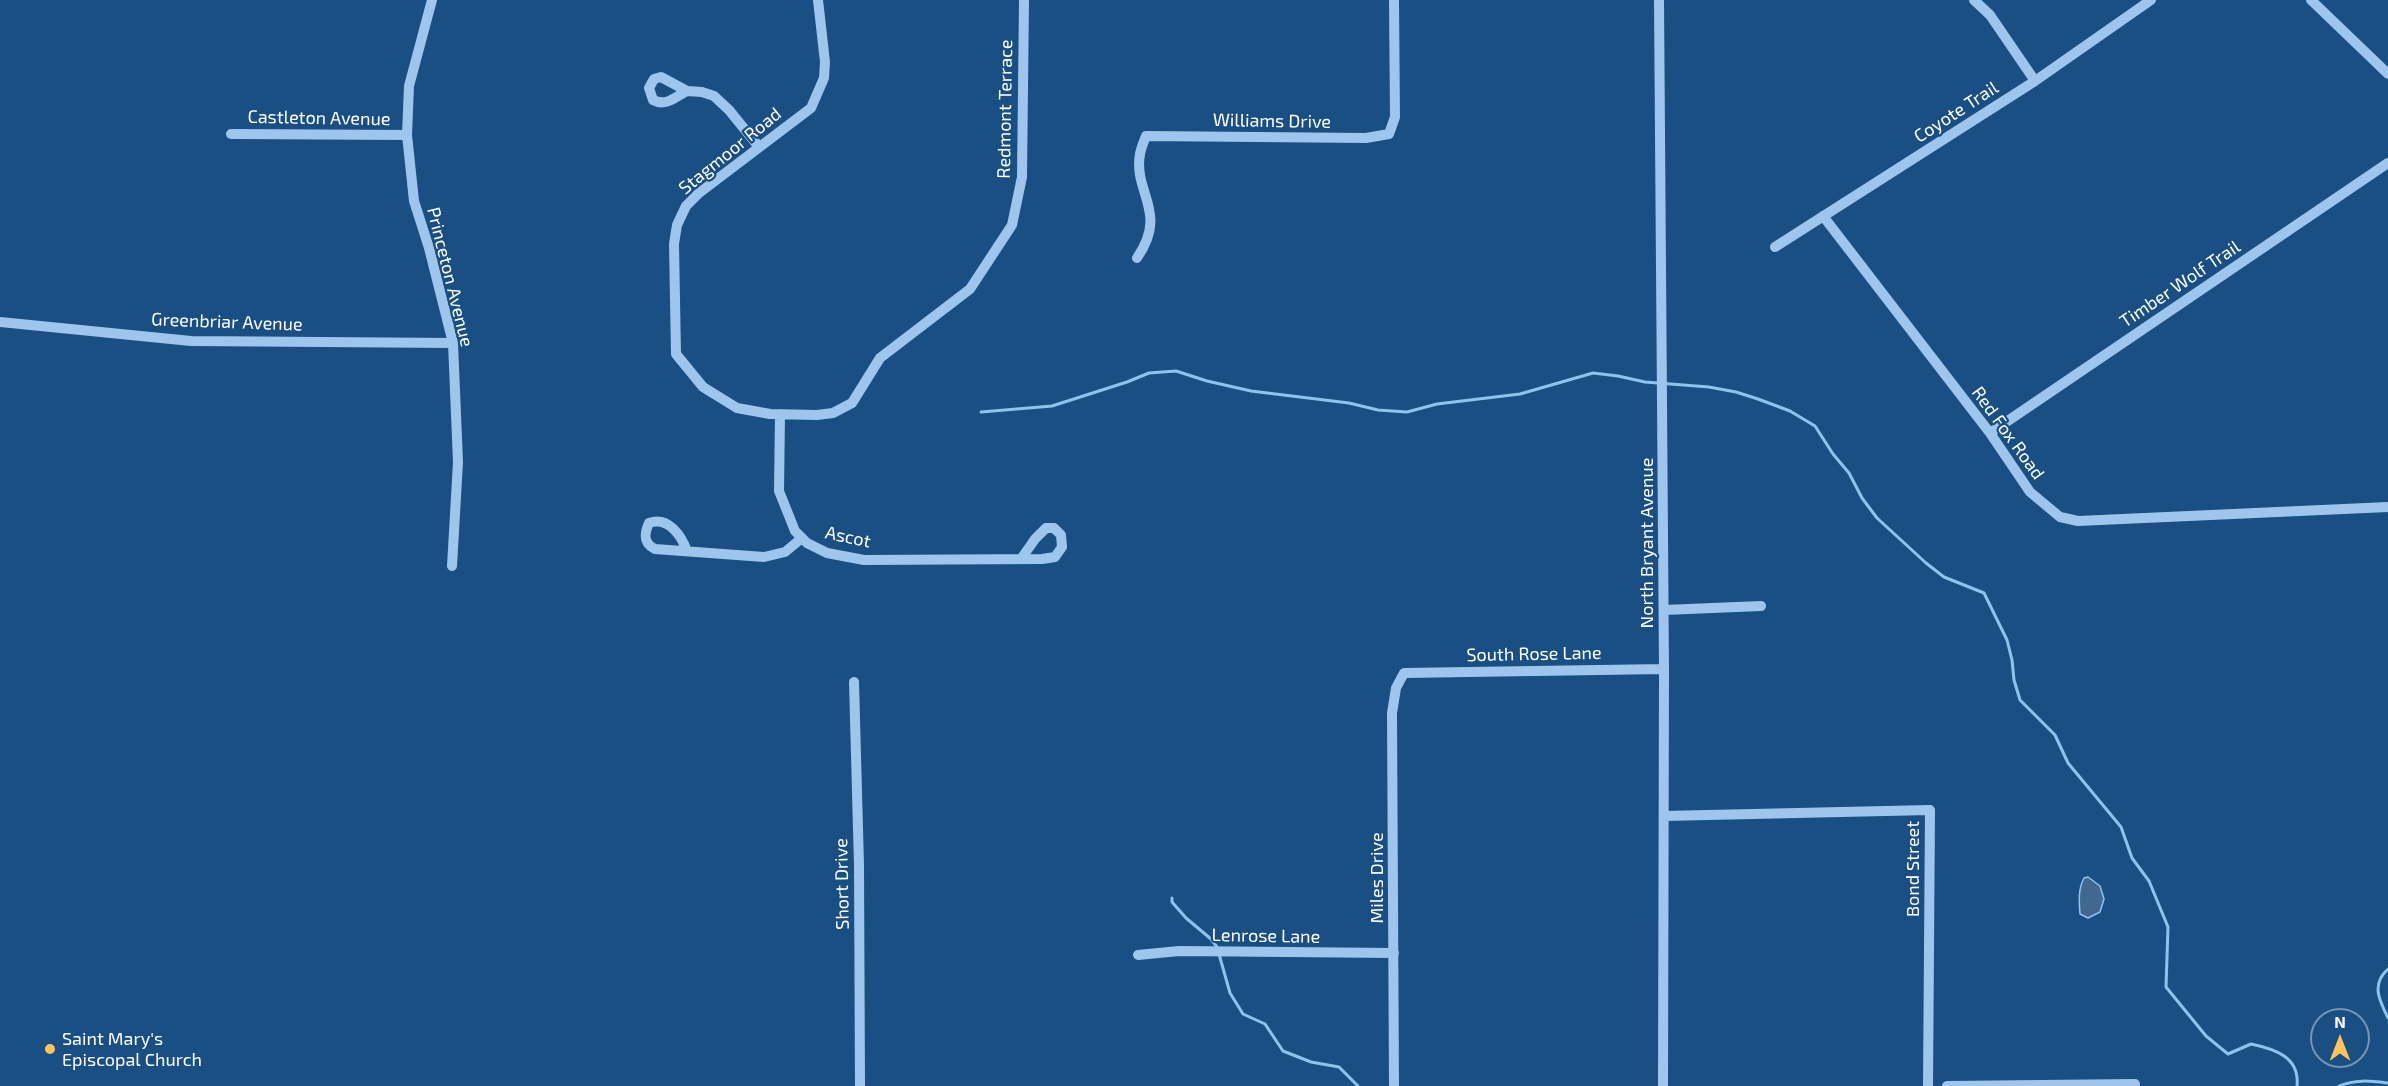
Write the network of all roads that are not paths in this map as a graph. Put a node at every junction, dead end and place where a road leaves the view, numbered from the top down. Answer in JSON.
{"nodes":[{"id":1,"x":432,"y":0,"type":"edge"},
{"id":2,"x":818,"y":0,"type":"edge"},
{"id":3,"x":1024,"y":0,"type":"edge"},
{"id":4,"x":1395,"y":0,"type":"edge"},
{"id":5,"x":1659,"y":0,"type":"edge"},
{"id":6,"x":1974,"y":0,"type":"edge"},
{"id":7,"x":2151,"y":0,"type":"edge"},
{"id":8,"x":2311,"y":0,"type":"edge"},
{"id":9,"x":2388,"y":74,"type":"edge"},
{"id":10,"x":2035,"y":81,"type":"junction"},
{"id":11,"x":687,"y":91,"type":"dead end"},
{"id":12,"x":231,"y":134,"type":"dead end"},
{"id":13,"x":407,"y":135,"type":"junction"},
{"id":14,"x":759,"y":147,"type":"junction"},
{"id":15,"x":2388,"y":164,"type":"edge"},
{"id":16,"x":1823,"y":216,"type":"junction"},
{"id":17,"x":1775,"y":247,"type":"dead end"},
{"id":18,"x":1137,"y":258,"type":"dead end"},
{"id":19,"x":0,"y":322,"type":"edge"},
{"id":20,"x":453,"y":343,"type":"junction"},
{"id":21,"x":780,"y":414,"type":"junction"},
{"id":22,"x":1990,"y":433,"type":"junction"},
{"id":23,"x":2388,"y":507,"type":"edge"},
{"id":24,"x":802,"y":538,"type":"junction"},
{"id":25,"x":687,"y":551,"type":"dead end"},
{"id":26,"x":1021,"y":559,"type":"dead end"},
{"id":27,"x":452,"y":566,"type":"dead end"},
{"id":28,"x":1761,"y":606,"type":"dead end"},
{"id":29,"x":1664,"y":610,"type":"junction"},
{"id":30,"x":1664,"y":669,"type":"junction"},
{"id":31,"x":1404,"y":673,"type":"joint"},
{"id":32,"x":855,"y":682,"type":"dead end"},
{"id":33,"x":1664,"y":816,"type":"junction"},
{"id":34,"x":1394,"y":953,"type":"junction"},
{"id":35,"x":1138,"y":955,"type":"dead end"},
{"id":36,"x":2135,"y":1084,"type":"dead end"},
{"id":37,"x":860,"y":1086,"type":"edge"},
{"id":38,"x":1394,"y":1086,"type":"edge"},
{"id":39,"x":1663,"y":1086,"type":"edge"},
{"id":40,"x":1928,"y":1086,"type":"edge"},
{"id":41,"x":1947,"y":1086,"type":"edge"}],
"edges":[{"from":1,"to":13,"type":"street","name":"Princeton Avenue"},
{"from":2,"to":14,"type":"street","name":"Stagmoor Road"},
{"from":3,"to":21,"type":"street","name":"Redmont Terrace"},
{"from":4,"to":18,"type":"street","name":"Williams Drive"},
{"from":5,"to":29,"type":"street","name":"North Bryant Avenue"},
{"from":6,"to":10,"type":"street"},
{"from":7,"to":10,"type":"street","name":"Coyote Trail"},
{"from":8,"to":9,"type":"street"},
{"from":10,"to":16,"type":"street","name":"Coyote Trail"},
{"from":11,"to":14,"type":"street"},
{"from":12,"to":13,"type":"street","name":"Castleton Avenue"},
{"from":13,"to":20,"type":"street","name":"Princeton Avenue"},
{"from":14,"to":21,"type":"street","name":"Stagmoor Road"},
{"from":15,"to":22,"type":"street","name":"Timber Wolf Trail"},
{"from":16,"to":17,"type":"street","name":"Coyote Trail"},
{"from":16,"to":22,"type":"street","name":"Red Fox Road"},
{"from":19,"to":20,"type":"street","name":"Greenbriar Avenue"},
{"from":20,"to":27,"type":"street","name":"Princeton Avenue"},
{"from":21,"to":24,"type":"street","name":"Ascot"},
{"from":22,"to":23,"type":"street","name":"Red Fox Road"},
{"from":24,"to":25,"type":"street"},
{"from":24,"to":26,"type":"street","name":"Ascot"},
{"from":28,"to":29,"type":"street"},
{"from":29,"to":30,"type":"street","name":"North Bryant Avenue"},
{"from":30,"to":31,"type":"street","name":"South Rose Lane"},
{"from":30,"to":33,"type":"street","name":"North Bryant Avenue"},
{"from":31,"to":34,"type":"street","name":"Miles Drive"},
{"from":32,"to":37,"type":"street","name":"Short Drive"},
{"from":33,"to":39,"type":"street","name":"North Bryant Avenue"},
{"from":33,"to":40,"type":"street","name":"Bond Street"},
{"from":34,"to":35,"type":"street","name":"Lenrose Lane"},
{"from":34,"to":38,"type":"street","name":"Miles Drive"},
{"from":36,"to":41,"type":"street"}]}
